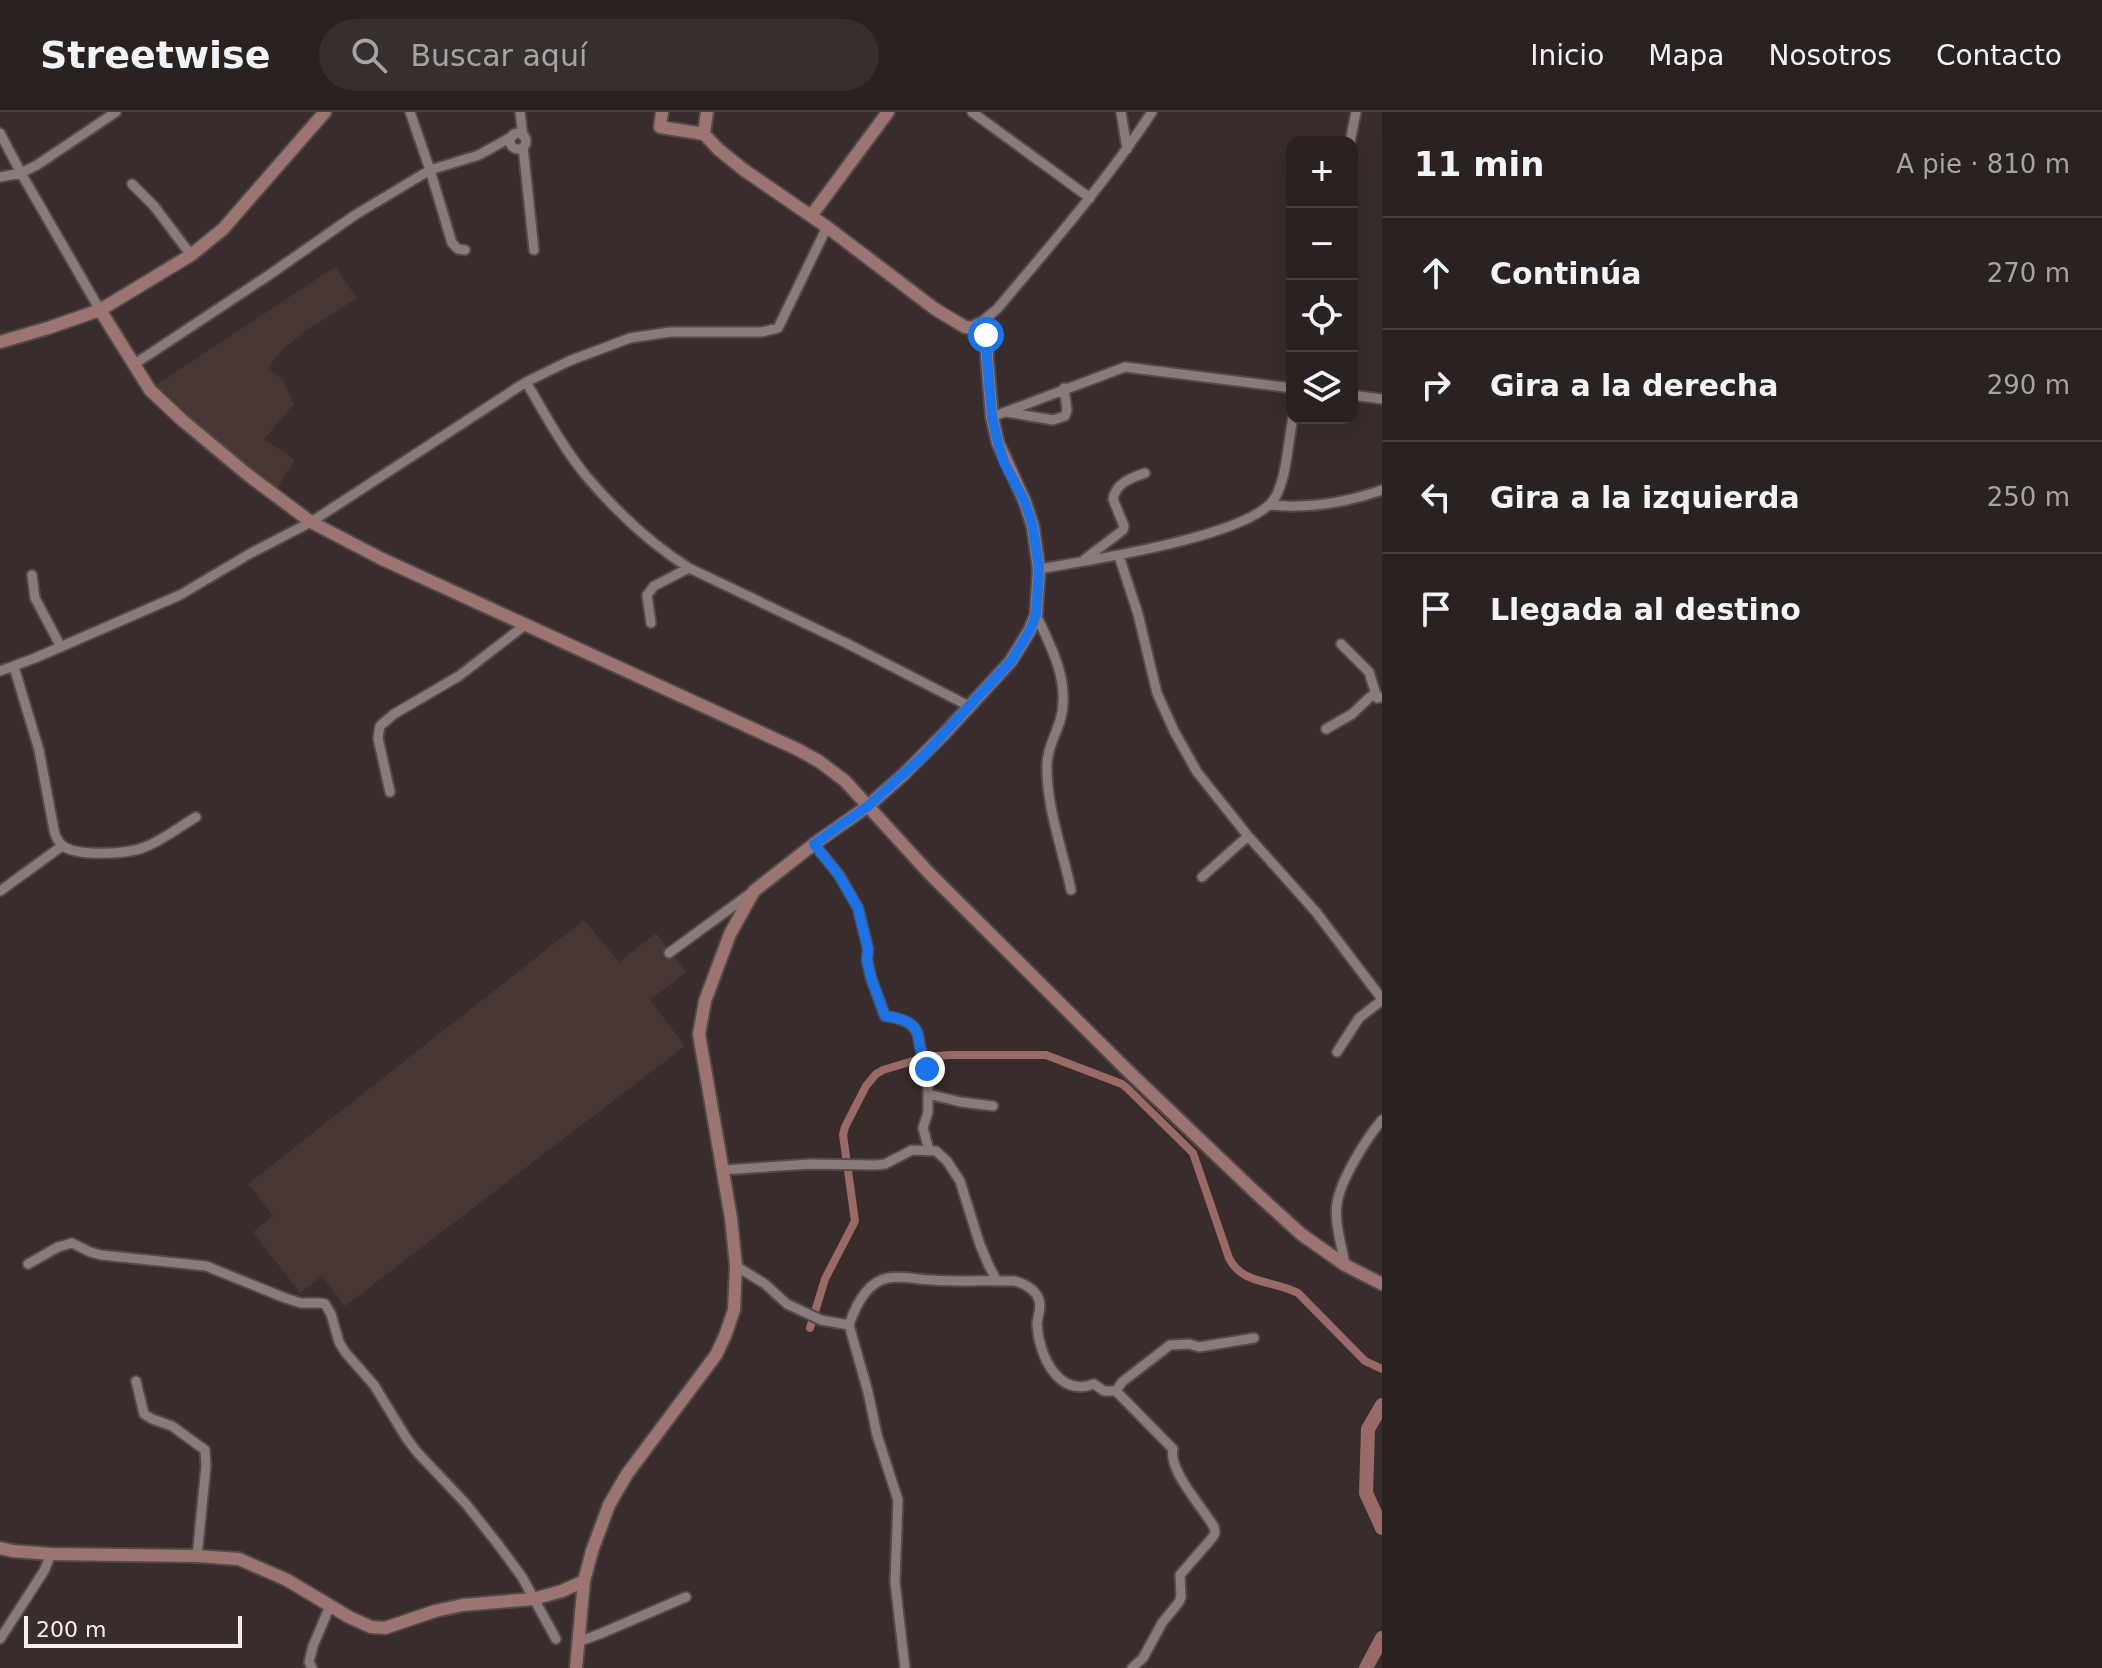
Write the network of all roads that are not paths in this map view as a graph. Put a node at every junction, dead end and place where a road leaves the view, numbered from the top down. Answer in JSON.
{"nodes":[{"id":1,"x":116,"y":112,"type":"edge"},
{"id":2,"x":325,"y":112,"type":"edge"},
{"id":3,"x":410,"y":112,"type":"edge"},
{"id":4,"x":662,"y":112,"type":"edge"},
{"id":5,"x":707,"y":112,"type":"edge"},
{"id":6,"x":888,"y":112,"type":"edge"},
{"id":7,"x":972,"y":112,"type":"edge"},
{"id":8,"x":1121,"y":112,"type":"edge"},
{"id":9,"x":1152,"y":112,"type":"edge"},
{"id":10,"x":1356,"y":112,"type":"edge"},
{"id":11,"x":520,"y":115,"type":"edge"},
{"id":12,"x":1123,"y":125,"type":"junction"},
{"id":13,"x":1141,"y":129,"type":"junction"},
{"id":14,"x":0,"y":133,"type":"edge"},
{"id":15,"x":704,"y":134,"type":"junction"},
{"id":16,"x":1351,"y":136,"type":"edge"},
{"id":17,"x":517,"y":140,"type":"junction"},
{"id":18,"x":1127,"y":149,"type":"junction"},
{"id":19,"x":430,"y":170,"type":"junction"},
{"id":20,"x":21,"y":173,"type":"junction"},
{"id":21,"x":0,"y":177,"type":"edge"},
{"id":22,"x":132,"y":184,"type":"dead end"},
{"id":23,"x":1090,"y":198,"type":"junction"},
{"id":24,"x":811,"y":216,"type":"junction"},
{"id":25,"x":827,"y":227,"type":"junction"},
{"id":26,"x":465,"y":250,"type":"dead end"},
{"id":27,"x":534,"y":250,"type":"dead end"},
{"id":28,"x":191,"y":255,"type":"junction"},
{"id":29,"x":100,"y":310,"type":"junction"},
{"id":30,"x":981,"y":331,"type":"junction"},
{"id":31,"x":0,"y":342,"type":"edge"},
{"id":32,"x":133,"y":365,"type":"junction"},
{"id":33,"x":526,"y":382,"type":"junction"},
{"id":34,"x":1286,"y":387,"type":"edge"},
{"id":35,"x":1064,"y":388,"type":"junction"},
{"id":36,"x":1358,"y":396,"type":"edge"},
{"id":37,"x":1382,"y":399,"type":"edge"},
{"id":38,"x":1005,"y":412,"type":"junction"},
{"id":39,"x":992,"y":417,"type":"junction"},
{"id":40,"x":1292,"y":424,"type":"edge"},
{"id":41,"x":1145,"y":473,"type":"dead end"},
{"id":42,"x":1382,"y":490,"type":"edge"},
{"id":43,"x":1270,"y":505,"type":"junction"},
{"id":44,"x":311,"y":522,"type":"junction"},
{"id":45,"x":1119,"y":556,"type":"junction"},
{"id":46,"x":1083,"y":561,"type":"junction"},
{"id":47,"x":689,"y":568,"type":"junction"},
{"id":48,"x":1039,"y":569,"type":"junction"},
{"id":49,"x":32,"y":575,"type":"dead end"},
{"id":50,"x":1036,"y":615,"type":"junction"},
{"id":51,"x":651,"y":623,"type":"dead end"},
{"id":52,"x":525,"y":625,"type":"junction"},
{"id":53,"x":1341,"y":644,"type":"dead end"},
{"id":54,"x":61,"y":647,"type":"junction"},
{"id":55,"x":14,"y":667,"type":"junction"},
{"id":56,"x":0,"y":671,"type":"edge"},
{"id":57,"x":1380,"y":697,"type":"edge"},
{"id":58,"x":969,"y":706,"type":"junction"},
{"id":59,"x":1326,"y":729,"type":"dead end"},
{"id":60,"x":390,"y":792,"type":"dead end"},
{"id":61,"x":868,"y":806,"type":"junction"},
{"id":62,"x":196,"y":817,"type":"dead end"},
{"id":63,"x":1248,"y":836,"type":"junction"},
{"id":64,"x":814,"y":844,"type":"junction"},
{"id":65,"x":62,"y":846,"type":"junction"},
{"id":66,"x":1202,"y":877,"type":"dead end"},
{"id":67,"x":1071,"y":890,"type":"dead end"},
{"id":68,"x":0,"y":891,"type":"edge"},
{"id":69,"x":754,"y":891,"type":"junction"},
{"id":70,"x":669,"y":953,"type":"dead end"},
{"id":71,"x":1382,"y":999,"type":"edge"},
{"id":72,"x":1337,"y":1052,"type":"dead end"},
{"id":73,"x":928,"y":1094,"type":"junction"},
{"id":74,"x":993,"y":1106,"type":"dead end"},
{"id":75,"x":1382,"y":1120,"type":"edge"},
{"id":76,"x":929,"y":1150,"type":"junction"},
{"id":77,"x":723,"y":1170,"type":"junction"},
{"id":78,"x":28,"y":1264,"type":"dead end"},
{"id":79,"x":1345,"y":1265,"type":"junction"},
{"id":80,"x":736,"y":1266,"type":"junction"},
{"id":81,"x":997,"y":1281,"type":"junction"},
{"id":82,"x":1382,"y":1284,"type":"edge"},
{"id":83,"x":849,"y":1325,"type":"junction"},
{"id":84,"x":1254,"y":1338,"type":"dead end"},
{"id":85,"x":136,"y":1381,"type":"dead end"},
{"id":86,"x":1116,"y":1391,"type":"junction"},
{"id":87,"x":0,"y":1548,"type":"edge"},
{"id":88,"x":51,"y":1554,"type":"junction"},
{"id":89,"x":197,"y":1556,"type":"junction"},
{"id":90,"x":584,"y":1581,"type":"junction"},
{"id":91,"x":686,"y":1597,"type":"dead end"},
{"id":92,"x":533,"y":1599,"type":"junction"},
{"id":93,"x":330,"y":1606,"type":"junction"},
{"id":94,"x":0,"y":1639,"type":"edge"},
{"id":95,"x":556,"y":1639,"type":"dead end"},
{"id":96,"x":578,"y":1642,"type":"junction"},
{"id":97,"x":312,"y":1668,"type":"edge"},
{"id":98,"x":576,"y":1668,"type":"edge"},
{"id":99,"x":905,"y":1668,"type":"edge"},
{"id":100,"x":1132,"y":1668,"type":"edge"}],
"edges":[{"from":1,"to":20,"type":"street"},
{"from":2,"to":28,"type":"main road"},
{"from":3,"to":19,"type":"street"},
{"from":4,"to":15,"type":"main road"},
{"from":5,"to":15,"type":"main road"},
{"from":6,"to":24,"type":"main road"},
{"from":7,"to":23,"type":"street"},
{"from":8,"to":12,"type":"street"},
{"from":9,"to":13,"type":"street"},
{"from":10,"to":16,"type":"street"},
{"from":11,"to":17,"type":"street"},
{"from":12,"to":13,"type":"street"},
{"from":12,"to":18,"type":"street"},
{"from":13,"to":18,"type":"street"},
{"from":14,"to":20,"type":"street"},
{"from":15,"to":24,"type":"main road"},
{"from":17,"to":19,"type":"street"},
{"from":17,"to":27,"type":"street"},
{"from":18,"to":23,"type":"street"},
{"from":19,"to":26,"type":"street"},
{"from":19,"to":32,"type":"street"},
{"from":20,"to":21,"type":"street"},
{"from":20,"to":29,"type":"street"},
{"from":22,"to":28,"type":"street"},
{"from":23,"to":30,"type":"street"},
{"from":24,"to":25,"type":"main road"},
{"from":25,"to":30,"type":"main road"},
{"from":25,"to":33,"type":"street"},
{"from":28,"to":29,"type":"main road"},
{"from":29,"to":31,"type":"main road"},
{"from":29,"to":32,"type":"main road"},
{"from":30,"to":39,"type":"main road"},
{"from":32,"to":44,"type":"main road"},
{"from":33,"to":44,"type":"street"},
{"from":33,"to":47,"type":"street"},
{"from":34,"to":35,"type":"street"},
{"from":35,"to":38,"type":"street"},
{"from":35,"to":38,"type":"street"},
{"from":36,"to":37,"type":"street"},
{"from":38,"to":39,"type":"street"},
{"from":39,"to":48,"type":"main road"},
{"from":40,"to":43,"type":"street"},
{"from":41,"to":46,"type":"street"},
{"from":42,"to":43,"type":"street"},
{"from":43,"to":45,"type":"street"},
{"from":44,"to":52,"type":"main road"},
{"from":44,"to":54,"type":"street"},
{"from":45,"to":46,"type":"street"},
{"from":45,"to":63,"type":"street"},
{"from":46,"to":48,"type":"street"},
{"from":47,"to":51,"type":"street"},
{"from":47,"to":58,"type":"street"},
{"from":48,"to":50,"type":"main road"},
{"from":49,"to":54,"type":"street"},
{"from":50,"to":58,"type":"main road"},
{"from":50,"to":67,"type":"street"},
{"from":52,"to":60,"type":"street"},
{"from":52,"to":61,"type":"main road"},
{"from":53,"to":57,"type":"street"},
{"from":54,"to":55,"type":"street"},
{"from":55,"to":56,"type":"street"},
{"from":55,"to":65,"type":"street"},
{"from":57,"to":59,"type":"street"},
{"from":58,"to":61,"type":"main road"},
{"from":61,"to":64,"type":"main road"},
{"from":61,"to":79,"type":"main road"},
{"from":62,"to":65,"type":"street"},
{"from":63,"to":66,"type":"street"},
{"from":63,"to":71,"type":"street"},
{"from":64,"to":69,"type":"main road"},
{"from":64,"to":73,"type":"street"},
{"from":65,"to":68,"type":"street"},
{"from":69,"to":70,"type":"street"},
{"from":69,"to":77,"type":"main road"},
{"from":71,"to":72,"type":"street"},
{"from":73,"to":74,"type":"street"},
{"from":73,"to":76,"type":"street"},
{"from":75,"to":79,"type":"street"},
{"from":76,"to":77,"type":"street"},
{"from":76,"to":81,"type":"street"},
{"from":77,"to":80,"type":"main road"},
{"from":78,"to":92,"type":"street"},
{"from":79,"to":82,"type":"main road"},
{"from":80,"to":83,"type":"street"},
{"from":80,"to":90,"type":"main road"},
{"from":81,"to":83,"type":"street"},
{"from":81,"to":86,"type":"street"},
{"from":83,"to":99,"type":"street"},
{"from":84,"to":86,"type":"street"},
{"from":85,"to":89,"type":"street"},
{"from":86,"to":100,"type":"street"},
{"from":87,"to":88,"type":"main road"},
{"from":88,"to":89,"type":"main road"},
{"from":88,"to":94,"type":"street"},
{"from":89,"to":93,"type":"main road"},
{"from":90,"to":92,"type":"main road"},
{"from":90,"to":96,"type":"main road"},
{"from":91,"to":96,"type":"street"},
{"from":92,"to":93,"type":"main road"},
{"from":92,"to":95,"type":"street"},
{"from":93,"to":97,"type":"street"},
{"from":96,"to":98,"type":"main road"}]}
